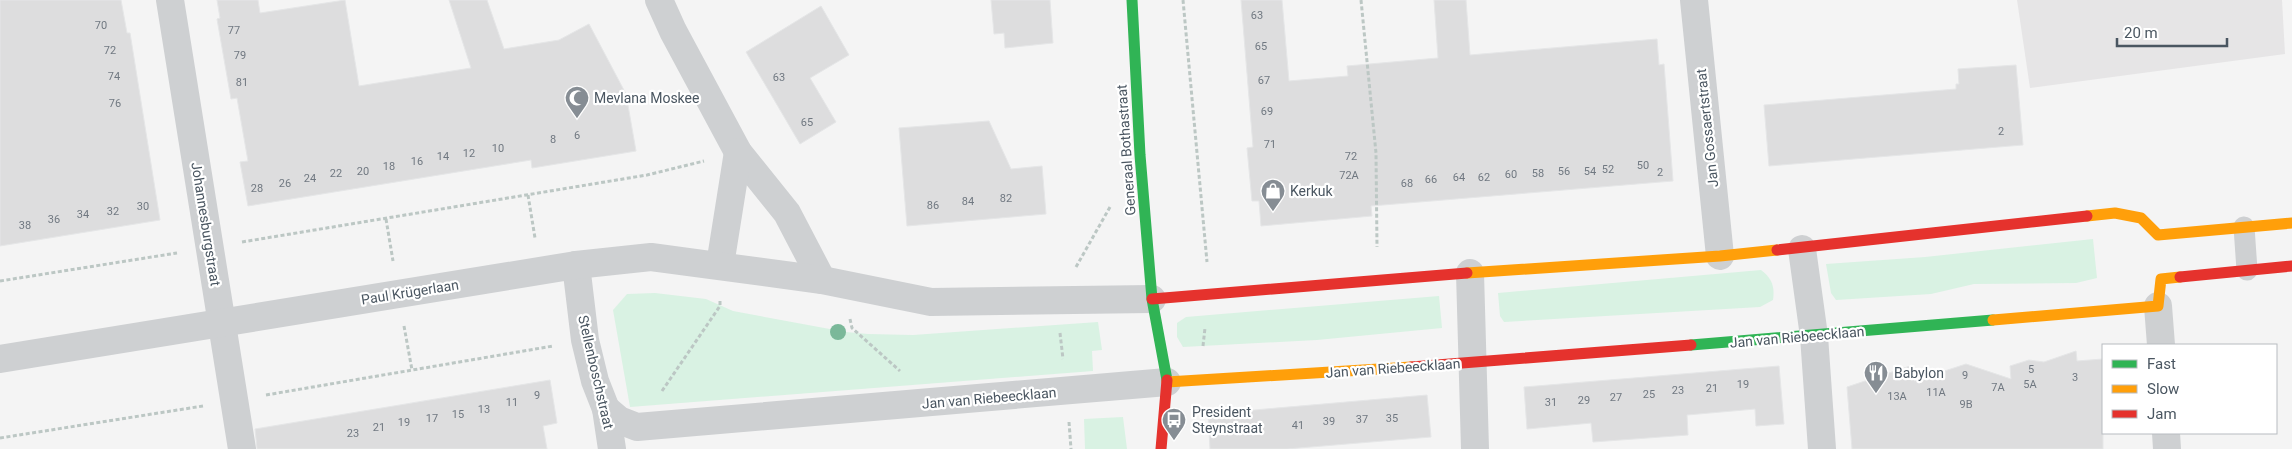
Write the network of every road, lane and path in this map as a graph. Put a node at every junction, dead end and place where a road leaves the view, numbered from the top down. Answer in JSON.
{"nodes":[{"id":1,"x":170,"y":0,"type":"edge"},
{"id":2,"x":659,"y":0,"type":"edge"},
{"id":3,"x":1132,"y":0,"type":"edge"},
{"id":4,"x":1183,"y":0,"type":"edge"},
{"id":5,"x":1362,"y":0,"type":"edge"},
{"id":6,"x":1694,"y":0,"type":"edge"},
{"id":7,"x":738,"y":152,"type":"junction"},
{"id":8,"x":528,"y":195,"type":"junction"},
{"id":9,"x":2292,"y":223,"type":"edge"},
{"id":10,"x":2244,"y":227,"type":"junction"},
{"id":11,"x":210,"y":248,"type":"junction"},
{"id":12,"x":1802,"y":249,"type":"junction"},
{"id":13,"x":1720,"y":256,"type":"junction"},
{"id":14,"x":576,"y":265,"type":"junction"},
{"id":15,"x":720,"y":265,"type":"junction"},
{"id":16,"x":2292,"y":266,"type":"edge"},
{"id":17,"x":2247,"y":270,"type":"junction"},
{"id":18,"x":541,"y":271,"type":"junction"},
{"id":19,"x":1470,"y":272,"type":"junction"},
{"id":20,"x":1377,"y":280,"type":"junction"},
{"id":21,"x":0,"y":281,"type":"edge"},
{"id":22,"x":832,"y":282,"type":"junction"},
{"id":23,"x":1210,"y":294,"type":"junction"},
{"id":24,"x":1152,"y":299,"type":"junction"},
{"id":25,"x":2158,"y":306,"type":"junction"},
{"id":26,"x":222,"y":323,"type":"junction"},
{"id":27,"x":1814,"y":336,"type":"junction"},
{"id":28,"x":586,"y":340,"type":"junction"},
{"id":29,"x":2161,"y":344,"type":"edge"},
{"id":30,"x":0,"y":359,"type":"edge"},
{"id":31,"x":1472,"y":363,"type":"junction"},
{"id":32,"x":1198,"y":380,"type":"junction"},
{"id":33,"x":1167,"y":382,"type":"junction"},
{"id":34,"x":234,"y":401,"type":"junction"},
{"id":35,"x":918,"y":404,"type":"junction"},
{"id":36,"x":606,"y":409,"type":"junction"},
{"id":37,"x":638,"y":427,"type":"junction"},
{"id":38,"x":2166,"y":434,"type":"edge"},
{"id":39,"x":0,"y":438,"type":"edge"},
{"id":40,"x":242,"y":449,"type":"edge"},
{"id":41,"x":612,"y":449,"type":"edge"},
{"id":42,"x":1161,"y":449,"type":"edge"},
{"id":43,"x":1475,"y":449,"type":"edge"},
{"id":44,"x":1822,"y":449,"type":"edge"},
{"id":45,"x":2167,"y":449,"type":"edge"}],
"edges":[{"from":1,"to":11,"type":"street","name":"Johannesburgstraat"},
{"from":2,"to":7,"type":"street"},
{"from":3,"to":24,"type":"street","name":"Generaal Bothastraat"},
{"from":4,"to":23,"type":"path"},
{"from":5,"to":20,"type":"path"},
{"from":6,"to":13,"type":"street","name":"Jan Gossaertstraat"},
{"from":7,"to":8,"type":"path"},
{"from":7,"to":15,"type":"street"},
{"from":7,"to":22,"type":"street"},
{"from":8,"to":11,"type":"path"},
{"from":8,"to":18,"type":"path"},
{"from":9,"to":10,"type":"street"},
{"from":10,"to":12,"type":"street"},
{"from":10,"to":17,"type":"lane"},
{"from":11,"to":21,"type":"path"},
{"from":11,"to":26,"type":"street","name":"Johannesburgstraat"},
{"from":12,"to":13,"type":"street"},
{"from":12,"to":27,"type":"street"},
{"from":13,"to":19,"type":"street"},
{"from":14,"to":15,"type":"street","name":"Paul Krügerlaan"},
{"from":14,"to":18,"type":"street","name":"Paul Krügerlaan"},
{"from":14,"to":28,"type":"street","name":"Stellenboschstraat"},
{"from":15,"to":22,"type":"street","name":"Paul Krügerlaan"},
{"from":15,"to":37,"type":"path"},
{"from":16,"to":17,"type":"street"},
{"from":17,"to":25,"type":"street"},
{"from":18,"to":26,"type":"street","name":"Paul Krügerlaan"},
{"from":19,"to":20,"type":"street"},
{"from":19,"to":31,"type":"street"},
{"from":20,"to":23,"type":"street"},
{"from":22,"to":24,"type":"street"},
{"from":22,"to":35,"type":"path"},
{"from":23,"to":24,"type":"street"},
{"from":23,"to":32,"type":"path"},
{"from":24,"to":33,"type":"street"},
{"from":25,"to":27,"type":"street","name":"Jan van Riebeecklaan"},
{"from":25,"to":29,"type":"street"},
{"from":26,"to":30,"type":"street","name":"Paul Krügerlaan"},
{"from":26,"to":34,"type":"street","name":"Johannesburgstraat"},
{"from":27,"to":31,"type":"street","name":"Jan van Riebeecklaan"},
{"from":27,"to":44,"type":"street"},
{"from":28,"to":34,"type":"path"},
{"from":28,"to":36,"type":"street","name":"Stellenboschstraat"},
{"from":31,"to":32,"type":"street","name":"Jan van Riebeecklaan"},
{"from":31,"to":43,"type":"street"},
{"from":32,"to":33,"type":"street","name":"Jan van Riebeecklaan"},
{"from":33,"to":35,"type":"street","name":"Jan van Riebeecklaan"},
{"from":33,"to":42,"type":"street"},
{"from":34,"to":39,"type":"path"},
{"from":34,"to":40,"type":"street","name":"Johannesburgstraat"},
{"from":35,"to":37,"type":"street","name":"Jan van Riebeecklaan"},
{"from":36,"to":37,"type":"street","name":"Jan van Riebeecklaan"},
{"from":36,"to":41,"type":"street","name":"Stellenboschstraat"},
{"from":38,"to":45,"type":"street"}]}
